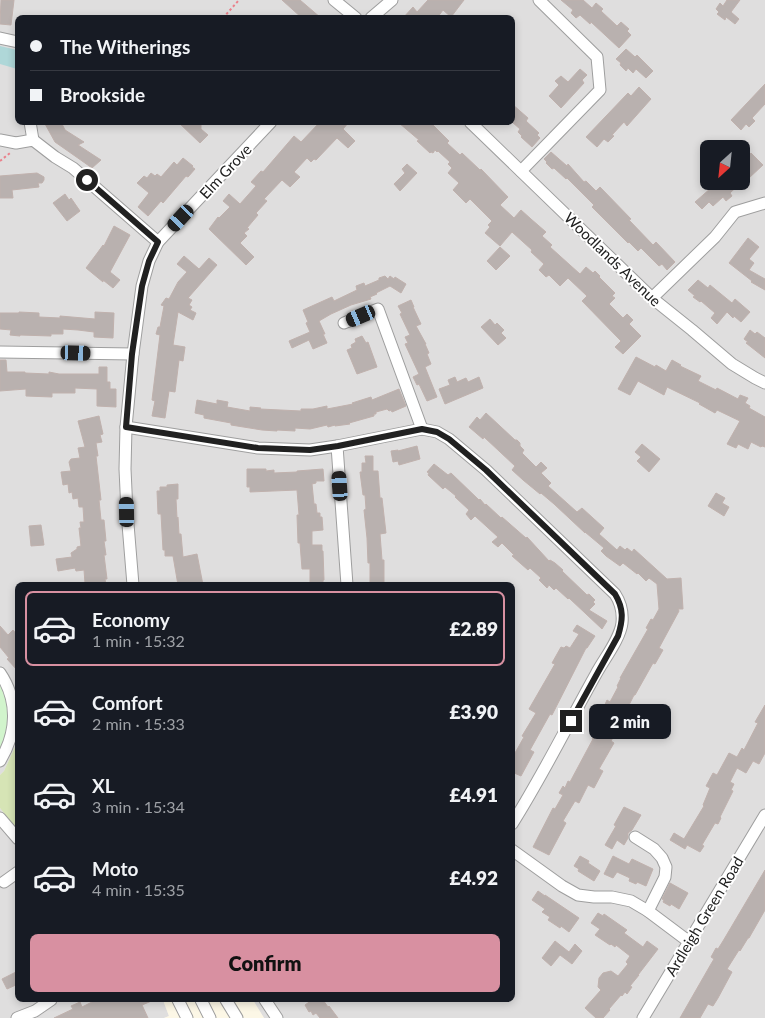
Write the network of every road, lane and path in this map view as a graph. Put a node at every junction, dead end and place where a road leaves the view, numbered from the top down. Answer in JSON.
{"nodes":[{"id":1,"x":239,"y":0,"type":"edge"},
{"id":2,"x":334,"y":0,"type":"edge"},
{"id":3,"x":392,"y":0,"type":"edge"},
{"id":4,"x":538,"y":0,"type":"edge"},
{"id":5,"x":226,"y":15,"type":"edge"},
{"id":6,"x":352,"y":15,"type":"edge"},
{"id":7,"x":374,"y":15,"type":"edge"},
{"id":8,"x":0,"y":38,"type":"edge"},
{"id":9,"x":15,"y":41,"type":"edge"},
{"id":10,"x":30,"y":125,"type":"edge"},
{"id":11,"x":268,"y":125,"type":"edge"},
{"id":12,"x":473,"y":125,"type":"edge"},
{"id":13,"x":0,"y":140,"type":"edge"},
{"id":14,"x":33,"y":140,"type":"junction"},
{"id":15,"x":521,"y":171,"type":"junction"},
{"id":16,"x":765,"y":203,"type":"edge"},
{"id":17,"x":158,"y":242,"type":"junction"},
{"id":18,"x":652,"y":298,"type":"junction"},
{"id":19,"x":344,"y":323,"type":"dead end"},
{"id":20,"x":0,"y":352,"type":"edge"},
{"id":21,"x":132,"y":354,"type":"junction"},
{"id":22,"x":765,"y":383,"type":"edge"},
{"id":23,"x":126,"y":427,"type":"junction"},
{"id":24,"x":422,"y":429,"type":"junction"},
{"id":25,"x":338,"y":446,"type":"junction"},
{"id":26,"x":133,"y":582,"type":"edge"},
{"id":27,"x":347,"y":582,"type":"edge"},
{"id":28,"x":0,"y":673,"type":"edge"},
{"id":29,"x":0,"y":760,"type":"edge"},
{"id":30,"x":765,"y":815,"type":"edge"},
{"id":31,"x":515,"y":819,"type":"edge"},
{"id":32,"x":1,"y":820,"type":"edge"},
{"id":33,"x":15,"y":835,"type":"edge"},
{"id":34,"x":635,"y":837,"type":"dead end"},
{"id":35,"x":515,"y":852,"type":"edge"},
{"id":36,"x":15,"y":874,"type":"edge"},
{"id":37,"x":4,"y":882,"type":"dead end"},
{"id":38,"x":648,"y":911,"type":"junction"},
{"id":39,"x":688,"y":941,"type":"junction"},
{"id":40,"x":48,"y":1002,"type":"edge"},
{"id":41,"x":179,"y":1002,"type":"edge"},
{"id":42,"x":202,"y":1002,"type":"edge"},
{"id":43,"x":227,"y":1002,"type":"edge"},
{"id":44,"x":266,"y":1002,"type":"edge"},
{"id":45,"x":17,"y":1018,"type":"edge"},
{"id":46,"x":187,"y":1018,"type":"edge"},
{"id":47,"x":210,"y":1018,"type":"edge"},
{"id":48,"x":237,"y":1018,"type":"edge"},
{"id":49,"x":276,"y":1018,"type":"edge"},
{"id":50,"x":643,"y":1018,"type":"edge"}],
"edges":[{"from":1,"to":5,"type":"path"},
{"from":2,"to":6,"type":"street"},
{"from":3,"to":7,"type":"street"},
{"from":4,"to":15,"type":"street"},
{"from":8,"to":9,"type":"street"},
{"from":10,"to":14,"type":"street"},
{"from":11,"to":17,"type":"street","name":"Elm Grove"},
{"from":12,"to":15,"type":"street","name":"Woodlands Avenue"},
{"from":13,"to":14,"type":"street"},
{"from":14,"to":17,"type":"street"},
{"from":15,"to":18,"type":"street","name":"Woodlands Avenue"},
{"from":16,"to":18,"type":"street"},
{"from":17,"to":21,"type":"street","name":"Elm Grove"},
{"from":18,"to":22,"type":"street","name":"Woodlands Avenue"},
{"from":19,"to":24,"type":"street"},
{"from":20,"to":21,"type":"street"},
{"from":21,"to":23,"type":"street","name":"Elm Grove"},
{"from":23,"to":25,"type":"street"},
{"from":23,"to":26,"type":"street","name":"Elm Grove"},
{"from":24,"to":25,"type":"street"},
{"from":24,"to":31,"type":"street"},
{"from":25,"to":27,"type":"street"},
{"from":28,"to":29,"type":"street"},
{"from":30,"to":39,"type":"street","name":"Ardleigh Green Road"},
{"from":32,"to":33,"type":"street"},
{"from":34,"to":38,"type":"street"},
{"from":35,"to":38,"type":"street"},
{"from":36,"to":37,"type":"street"},
{"from":38,"to":39,"type":"street"},
{"from":39,"to":50,"type":"street","name":"Ardleigh Green Road"},
{"from":40,"to":45,"type":"street"},
{"from":41,"to":46,"type":"street"},
{"from":42,"to":47,"type":"street"},
{"from":43,"to":48,"type":"street"},
{"from":44,"to":49,"type":"street"}]}
